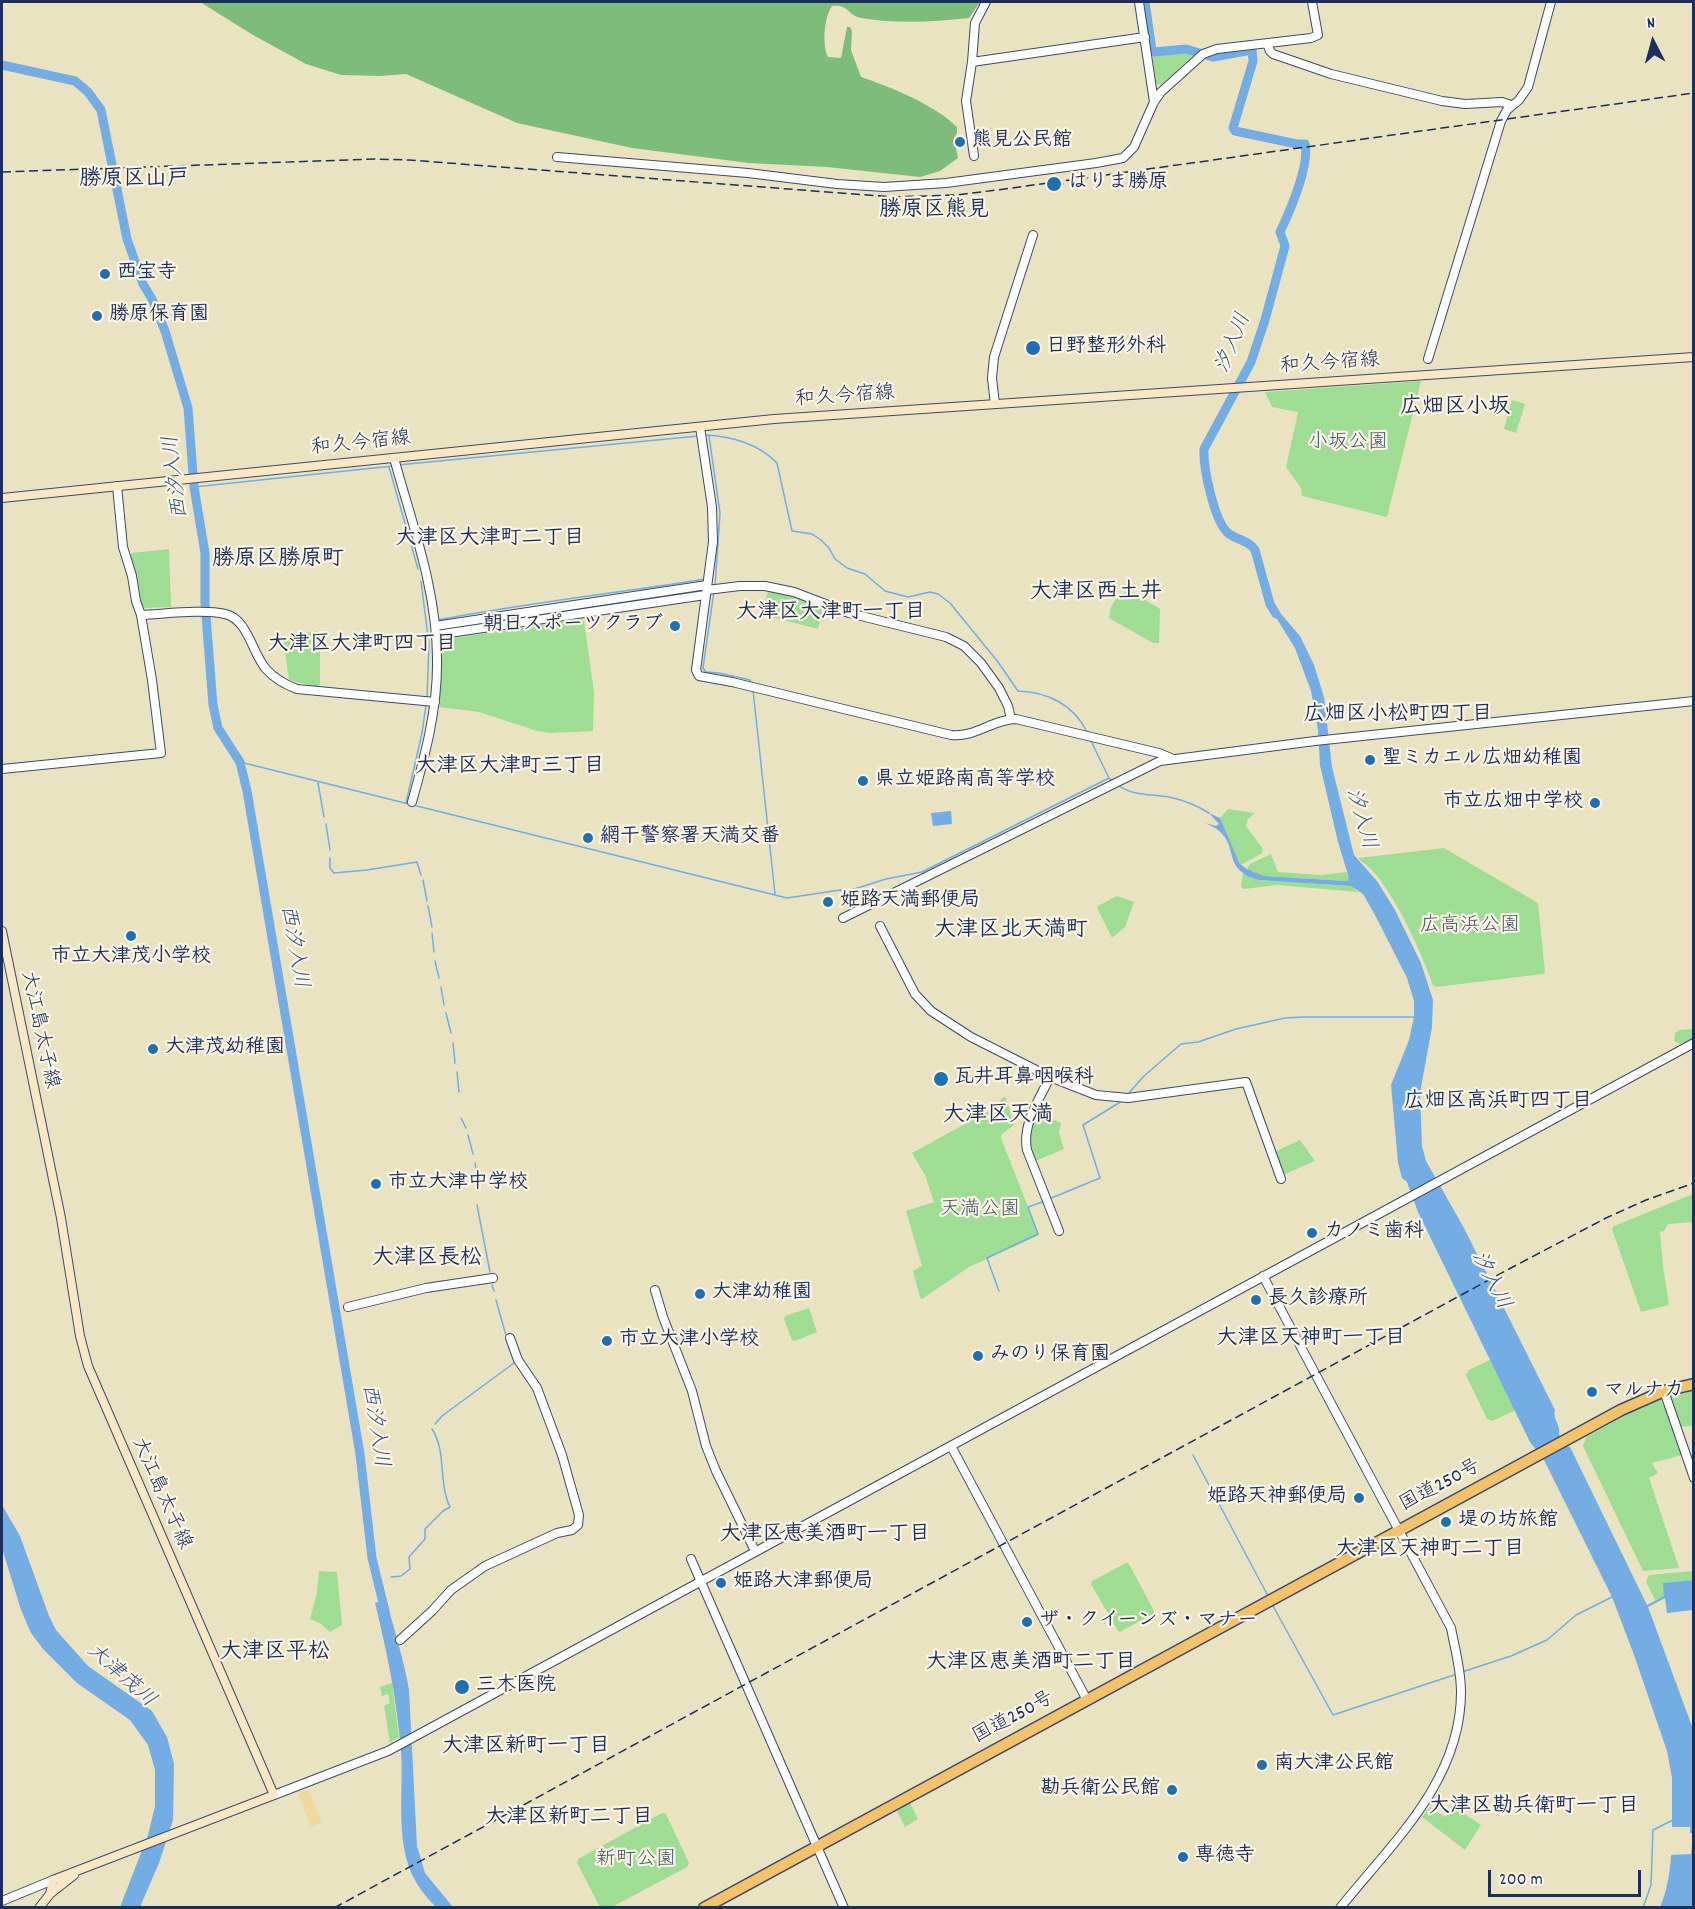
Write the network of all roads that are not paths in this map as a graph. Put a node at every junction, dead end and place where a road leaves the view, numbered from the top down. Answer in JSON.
{"nodes":[{"id":1,"x":986,"y":2,"type":"edge"},
{"id":2,"x":1139,"y":2,"type":"edge"},
{"id":3,"x":1312,"y":2,"type":"edge"},
{"id":4,"x":1551,"y":2,"type":"edge"},
{"id":5,"x":1145,"y":37,"type":"junction"},
{"id":6,"x":1266,"y":43,"type":"junction"},
{"id":7,"x":972,"y":62,"type":"junction"},
{"id":8,"x":1154,"y":102,"type":"junction"},
{"id":9,"x":1511,"y":105,"type":"junction"},
{"id":10,"x":974,"y":156,"type":"dead end"},
{"id":11,"x":557,"y":157,"type":"dead end"},
{"id":12,"x":1033,"y":235,"type":"dead end"},
{"id":13,"x":1694,"y":357,"type":"edge"},
{"id":14,"x":1428,"y":359,"type":"dead end"},
{"id":15,"x":995,"y":404,"type":"junction"},
{"id":16,"x":700,"y":427,"type":"junction"},
{"id":17,"x":394,"y":458,"type":"junction"},
{"id":18,"x":117,"y":486,"type":"junction"},
{"id":19,"x":2,"y":498,"type":"edge"},
{"id":20,"x":706,"y":590,"type":"junction"},
{"id":21,"x":141,"y":615,"type":"junction"},
{"id":22,"x":435,"y":630,"type":"junction"},
{"id":23,"x":1694,"y":701,"type":"edge"},
{"id":24,"x":435,"y":702,"type":"junction"},
{"id":25,"x":1011,"y":719,"type":"junction"},
{"id":26,"x":1172,"y":758,"type":"junction"},
{"id":27,"x":2,"y":769,"type":"edge"},
{"id":28,"x":412,"y":802,"type":"dead end"},
{"id":29,"x":843,"y":918,"type":"dead end"},
{"id":30,"x":880,"y":926,"type":"dead end"},
{"id":31,"x":2,"y":931,"type":"edge"},
{"id":32,"x":1694,"y":1043,"type":"edge"},
{"id":33,"x":1050,"y":1077,"type":"junction"},
{"id":34,"x":1281,"y":1179,"type":"dead end"},
{"id":35,"x":1059,"y":1231,"type":"dead end"},
{"id":36,"x":1263,"y":1276,"type":"junction"},
{"id":37,"x":493,"y":1278,"type":"dead end"},
{"id":38,"x":655,"y":1290,"type":"dead end"},
{"id":39,"x":348,"y":1307,"type":"dead end"},
{"id":40,"x":510,"y":1338,"type":"dead end"},
{"id":41,"x":1694,"y":1384,"type":"edge"},
{"id":42,"x":1664,"y":1391,"type":"junction"},
{"id":43,"x":951,"y":1446,"type":"junction"},
{"id":44,"x":1694,"y":1478,"type":"edge"},
{"id":45,"x":1400,"y":1530,"type":"junction"},
{"id":46,"x":755,"y":1551,"type":"junction"},
{"id":47,"x":691,"y":1558,"type":"dead end"},
{"id":48,"x":701,"y":1581,"type":"junction"},
{"id":49,"x":400,"y":1640,"type":"dead end"},
{"id":50,"x":1088,"y":1700,"type":"junction"},
{"id":51,"x":274,"y":1795,"type":"junction"},
{"id":52,"x":817,"y":1845,"type":"junction"},
{"id":53,"x":87,"y":1866,"type":"junction"},
{"id":54,"x":53,"y":1880,"type":"junction"},
{"id":55,"x":50,"y":1894,"type":"junction"},
{"id":56,"x":2,"y":1901,"type":"edge"},
{"id":57,"x":39,"y":1908,"type":"edge"},
{"id":58,"x":704,"y":1908,"type":"edge"},
{"id":59,"x":844,"y":1908,"type":"edge"},
{"id":60,"x":1340,"y":1908,"type":"edge"}],
"edges":[{"from":1,"to":7,"type":"street"},
{"from":2,"to":5,"type":"street"},
{"from":3,"to":6,"type":"street"},
{"from":4,"to":9,"type":"street"},
{"from":5,"to":7,"type":"street"},
{"from":5,"to":8,"type":"street"},
{"from":6,"to":8,"type":"street"},
{"from":6,"to":9,"type":"street"},
{"from":7,"to":10,"type":"street"},
{"from":8,"to":11,"type":"street"},
{"from":9,"to":14,"type":"street"},
{"from":12,"to":15,"type":"street"},
{"from":13,"to":15,"type":"main road","name":"和久今宿線"},
{"from":15,"to":16,"type":"main road","name":"和久今宿線"},
{"from":16,"to":17,"type":"main road","name":"和久今宿線"},
{"from":16,"to":20,"type":"street"},
{"from":17,"to":18,"type":"main road","name":"和久今宿線"},
{"from":17,"to":22,"type":"street"},
{"from":18,"to":19,"type":"main road","name":"和久今宿線"},
{"from":18,"to":21,"type":"street"},
{"from":20,"to":22,"type":"street"},
{"from":20,"to":25,"type":"street"},
{"from":20,"to":25,"type":"street"},
{"from":21,"to":24,"type":"street"},
{"from":21,"to":27,"type":"street"},
{"from":22,"to":24,"type":"street"},
{"from":23,"to":26,"type":"street"},
{"from":24,"to":28,"type":"street"},
{"from":25,"to":26,"type":"street"},
{"from":26,"to":29,"type":"street"},
{"from":30,"to":33,"type":"street"},
{"from":31,"to":51,"type":"main road","name":"大江島太子線"},
{"from":32,"to":36,"type":"street"},
{"from":33,"to":34,"type":"street"},
{"from":33,"to":35,"type":"street"},
{"from":36,"to":43,"type":"street"},
{"from":36,"to":45,"type":"street"},
{"from":37,"to":39,"type":"street"},
{"from":38,"to":46,"type":"street"},
{"from":40,"to":49,"type":"street"},
{"from":41,"to":42,"type":"highway","name":"国道250号"},
{"from":42,"to":44,"type":"street"},
{"from":42,"to":45,"type":"highway","name":"国道250号"},
{"from":43,"to":46,"type":"street"},
{"from":43,"to":50,"type":"street"},
{"from":45,"to":50,"type":"highway","name":"国道250号"},
{"from":45,"to":60,"type":"street"},
{"from":46,"to":48,"type":"street"},
{"from":47,"to":48,"type":"street"},
{"from":48,"to":51,"type":"street"},
{"from":48,"to":52,"type":"street"},
{"from":50,"to":52,"type":"highway","name":"国道250号"},
{"from":51,"to":53,"type":"main road"},
{"from":52,"to":58,"type":"highway","name":"国道250号"},
{"from":52,"to":59,"type":"street"},
{"from":53,"to":54,"type":"main road"},
{"from":53,"to":55,"type":"main road"},
{"from":54,"to":55,"type":"main road"},
{"from":54,"to":56,"type":"street"},
{"from":55,"to":57,"type":"main road"}]}
